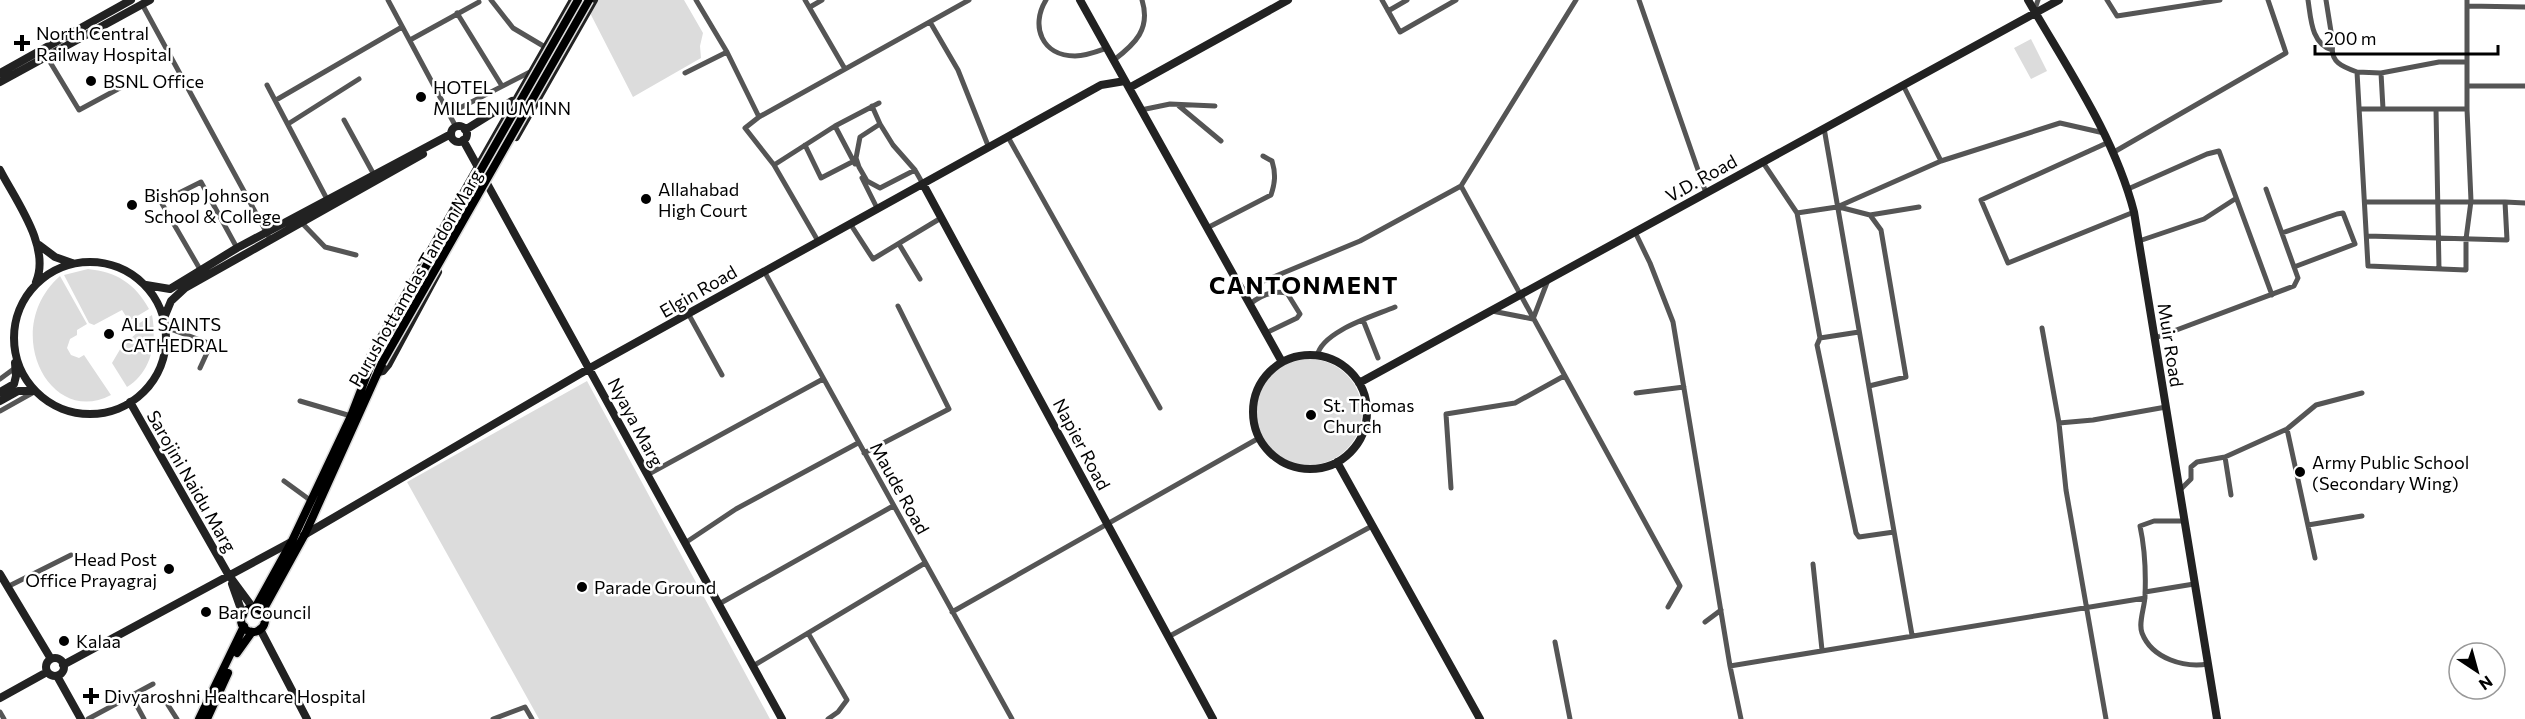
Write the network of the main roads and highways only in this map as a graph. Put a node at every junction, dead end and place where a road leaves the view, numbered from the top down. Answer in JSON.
{"nodes":[{"id":1,"x":578,"y":0,"type":"edge"},
{"id":2,"x":589,"y":0,"type":"edge"},
{"id":3,"x":378,"y":361,"type":"junction"},
{"id":4,"x":374,"y":370,"type":"junction"},
{"id":5,"x":257,"y":610,"type":"junction"},
{"id":6,"x":244,"y":626,"type":"junction"},
{"id":7,"x":256,"y":630,"type":"junction"},
{"id":8,"x":200,"y":719,"type":"edge"},
{"id":9,"x":207,"y":719,"type":"edge"}],
"edges":[{"from":1,"to":3,"type":"main road","bridge":true},
{"from":2,"to":3,"type":"main road","bridge":true},
{"from":3,"to":4,"type":"main road"},
{"from":4,"to":5,"type":"main road","name":"Purushottamdas Tandon Marg"},
{"from":4,"to":5,"type":"main road","name":"Purushottamdas Tandon Marg"},
{"from":5,"to":6,"type":"main road"},
{"from":5,"to":7,"type":"main road"},
{"from":6,"to":7,"type":"main road"},
{"from":6,"to":8,"type":"main road"},
{"from":7,"to":9,"type":"main road"}]}
